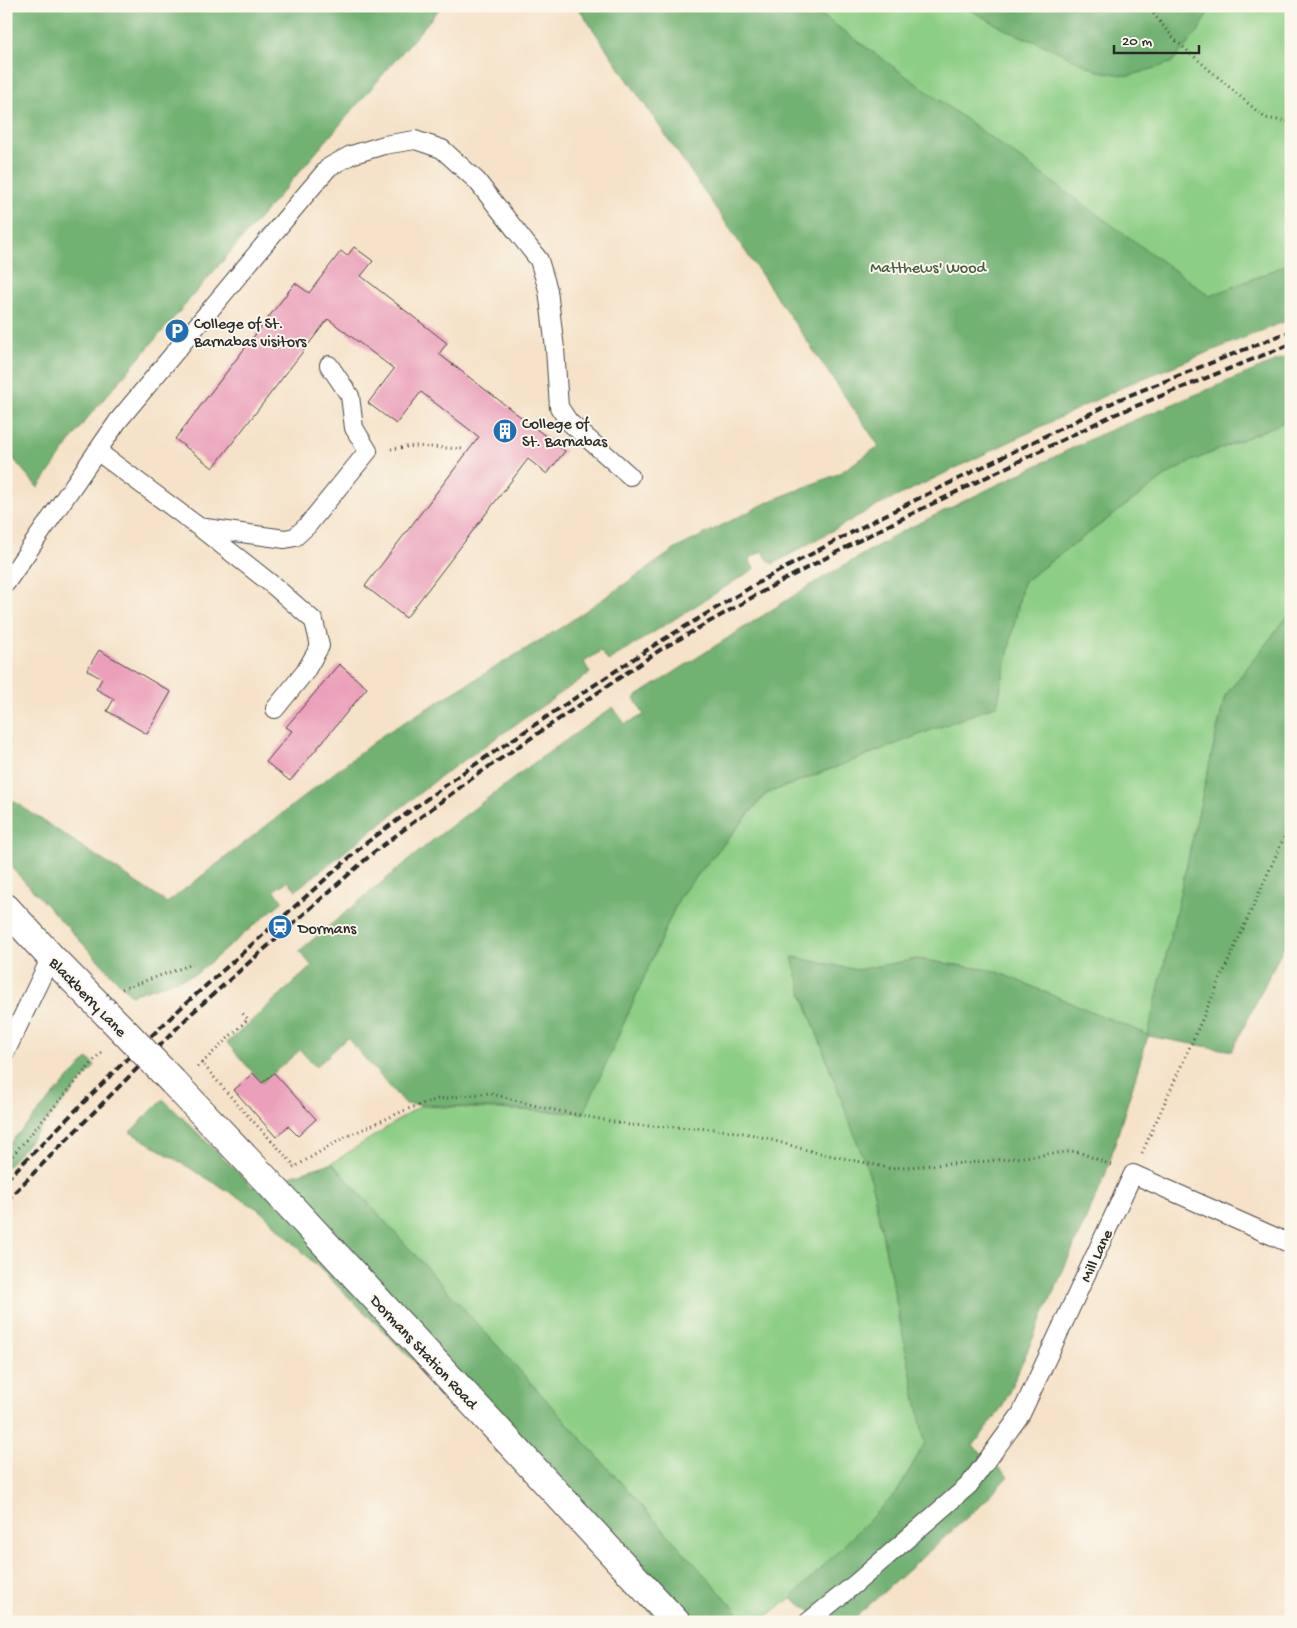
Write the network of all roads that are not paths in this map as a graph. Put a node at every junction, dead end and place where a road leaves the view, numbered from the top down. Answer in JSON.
{"nodes":[{"id":1,"x":329,"y":365,"type":"dead end"},
{"id":2,"x":97,"y":451,"type":"junction"},
{"id":3,"x":630,"y":476,"type":"dead end"},
{"id":4,"x":199,"y":527,"type":"junction"},
{"id":5,"x":6,"y":582,"type":"edge"},
{"id":6,"x":275,"y":709,"type":"dead end"},
{"id":7,"x":7,"y":909,"type":"edge"},
{"id":8,"x":51,"y":957,"type":"junction"},
{"id":9,"x":6,"y":1051,"type":"edge"},
{"id":10,"x":173,"y":1082,"type":"joint"},
{"id":11,"x":1291,"y":1244,"type":"edge"},
{"id":12,"x":676,"y":1622,"type":"edge"},
{"id":13,"x":808,"y":1622,"type":"edge"}],
"edges":[{"from":1,"to":4,"type":"lane"},
{"from":2,"to":3,"type":"lane"},
{"from":2,"to":4,"type":"lane"},
{"from":2,"to":5,"type":"lane"},
{"from":4,"to":6,"type":"lane"},
{"from":7,"to":8,"type":"street","name":"Blackberry Lane"},
{"from":8,"to":9,"type":"lane"},
{"from":8,"to":10,"type":"street","name":"Blackberry Lane","bridge":true},
{"from":10,"to":12,"type":"street","name":"Dormans Station Road"},
{"from":11,"to":13,"type":"lane","name":"Mill Lane"}]}
